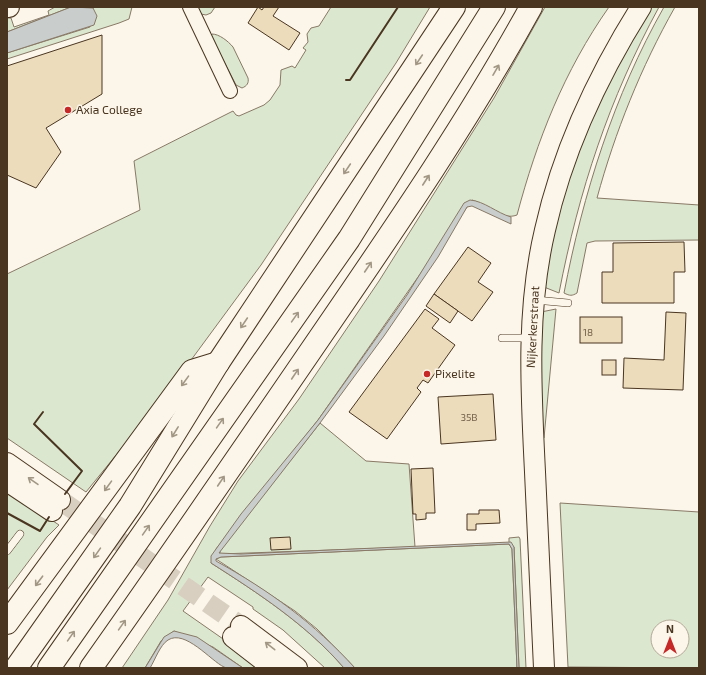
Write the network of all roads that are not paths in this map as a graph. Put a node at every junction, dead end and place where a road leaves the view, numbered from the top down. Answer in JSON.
{"nodes":[{"id":1,"x":190,"y":7,"type":"edge"},
{"id":2,"x":454,"y":7,"type":"edge"},
{"id":3,"x":494,"y":7,"type":"edge"},
{"id":4,"x":531,"y":7,"type":"edge"},
{"id":5,"x":641,"y":7,"type":"edge"},
{"id":6,"x":230,"y":91,"type":"dead end"},
{"id":7,"x":533,"y":300,"type":"junction"},
{"id":8,"x":568,"y":303,"type":"dead end"},
{"id":9,"x":502,"y":338,"type":"dead end"},
{"id":10,"x":531,"y":338,"type":"junction"},
{"id":11,"x":218,"y":363,"type":"junction"},
{"id":12,"x":7,"y":463,"type":"edge"},
{"id":13,"x":7,"y":481,"type":"edge"},
{"id":14,"x":20,"y":534,"type":"dead end"},
{"id":15,"x":7,"y":550,"type":"edge"},
{"id":16,"x":7,"y":623,"type":"edge"},
{"id":17,"x":16,"y":668,"type":"edge"},
{"id":18,"x":49,"y":668,"type":"edge"},
{"id":19,"x":91,"y":668,"type":"edge"},
{"id":20,"x":273,"y":668,"type":"edge"},
{"id":21,"x":297,"y":668,"type":"edge"},
{"id":22,"x":544,"y":668,"type":"edge"}],
"edges":[{"from":1,"to":6,"type":"street"},
{"from":2,"to":11,"type":"highway","one_way":true},
{"from":18,"to":3,"type":"highway","one_way":true},
{"from":19,"to":4,"type":"highway","one_way":true},
{"from":5,"to":7,"type":"main road","name":"Nijkerkerstraat"},
{"from":7,"to":8,"type":"lane"},
{"from":7,"to":10,"type":"main road","name":"Nijkerkerstraat"},
{"from":9,"to":10,"type":"lane"},
{"from":10,"to":22,"type":"main road","name":"Nijkerkerstraat"},
{"from":11,"to":16,"type":"highway","one_way":true},
{"from":11,"to":17,"type":"highway","one_way":true},
{"from":13,"to":12,"type":"main road","one_way":true},
{"from":14,"to":15,"type":"lane"},
{"from":21,"to":20,"type":"main road","one_way":true}]}
